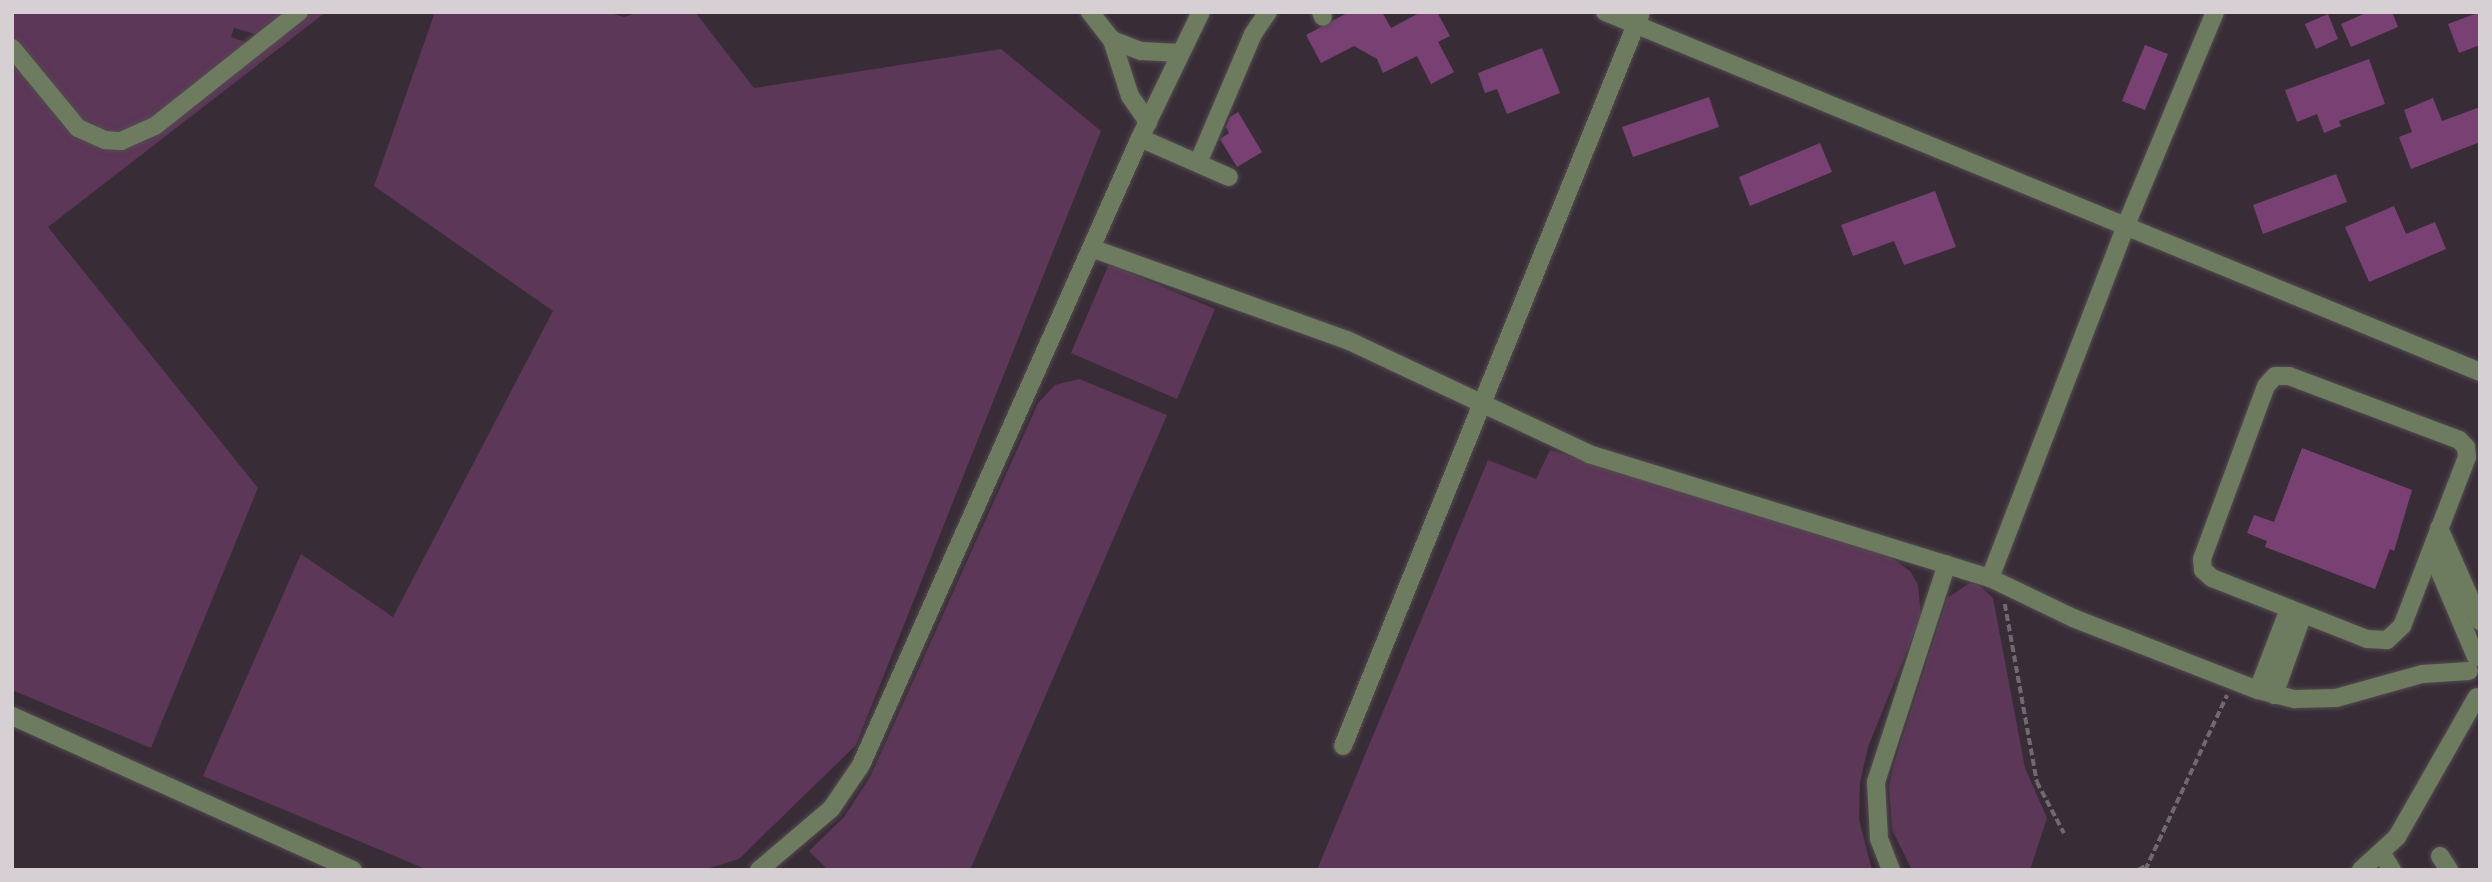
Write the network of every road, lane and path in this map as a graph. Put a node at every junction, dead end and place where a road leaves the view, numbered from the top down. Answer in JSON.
{"nodes":[{"id":1,"x":299,"y":12,"type":"edge"},
{"id":2,"x":1090,"y":12,"type":"edge"},
{"id":3,"x":1201,"y":12,"type":"edge"},
{"id":4,"x":1268,"y":12,"type":"edge"},
{"id":5,"x":1605,"y":12,"type":"edge"},
{"id":6,"x":2215,"y":12,"type":"edge"},
{"id":7,"x":1638,"y":19,"type":"edge"},
{"id":8,"x":1112,"y":40,"type":"junction"},
{"id":9,"x":12,"y":48,"type":"edge"},
{"id":10,"x":1180,"y":54,"type":"junction"},
{"id":11,"x":1144,"y":130,"type":"junction"},
{"id":12,"x":1198,"y":163,"type":"junction"},
{"id":13,"x":1229,"y":177,"type":"dead end"},
{"id":14,"x":2126,"y":225,"type":"junction"},
{"id":15,"x":1094,"y":249,"type":"junction"},
{"id":16,"x":2480,"y":372,"type":"edge"},
{"id":17,"x":1483,"y":402,"type":"junction"},
{"id":18,"x":2439,"y":528,"type":"junction"},
{"id":19,"x":2431,"y":551,"type":"junction"},
{"id":20,"x":1947,"y":564,"type":"junction"},
{"id":21,"x":1996,"y":581,"type":"junction"},
{"id":22,"x":2296,"y":611,"type":"junction"},
{"id":23,"x":2480,"y":621,"type":"edge"},
{"id":24,"x":2475,"y":661,"type":"edge"},
{"id":25,"x":2234,"y":680,"type":"junction"},
{"id":26,"x":2266,"y":692,"type":"junction"},
{"id":27,"x":2479,"y":698,"type":"edge"},
{"id":28,"x":12,"y":716,"type":"edge"},
{"id":29,"x":1343,"y":746,"type":"dead end"},
{"id":30,"x":2064,"y":833,"type":"dead end"},
{"id":31,"x":2382,"y":854,"type":"junction"},
{"id":32,"x":2145,"y":868,"type":"edge"},
{"id":33,"x":353,"y":870,"type":"edge"},
{"id":34,"x":759,"y":870,"type":"edge"},
{"id":35,"x":1891,"y":870,"type":"edge"},
{"id":36,"x":2138,"y":870,"type":"edge"},
{"id":37,"x":2361,"y":870,"type":"edge"},
{"id":38,"x":2392,"y":870,"type":"edge"}],
"edges":[{"from":1,"to":9,"type":"lane"},
{"from":2,"to":8,"type":"lane"},
{"from":3,"to":10,"type":"lane"},
{"from":4,"to":12,"type":"lane"},
{"from":5,"to":7,"type":"lane"},
{"from":6,"to":14,"type":"lane"},
{"from":7,"to":14,"type":"lane"},
{"from":7,"to":17,"type":"lane"},
{"from":8,"to":10,"type":"lane"},
{"from":8,"to":11,"type":"lane"},
{"from":10,"to":11,"type":"lane"},
{"from":11,"to":12,"type":"lane"},
{"from":11,"to":15,"type":"lane"},
{"from":12,"to":13,"type":"lane"},
{"from":14,"to":16,"type":"lane"},
{"from":14,"to":21,"type":"lane"},
{"from":15,"to":17,"type":"lane"},
{"from":15,"to":34,"type":"lane"},
{"from":17,"to":20,"type":"lane"},
{"from":17,"to":29,"type":"lane"},
{"from":18,"to":19,"type":"lane"},
{"from":18,"to":22,"type":"lane"},
{"from":18,"to":23,"type":"lane"},
{"from":19,"to":22,"type":"lane"},
{"from":19,"to":24,"type":"lane"},
{"from":20,"to":21,"type":"lane"},
{"from":20,"to":35,"type":"lane"},
{"from":21,"to":25,"type":"lane"},
{"from":21,"to":30,"type":"path"},
{"from":22,"to":26,"type":"lane"},
{"from":24,"to":26,"type":"lane"},
{"from":24,"to":27,"type":"lane"},
{"from":25,"to":26,"type":"lane"},
{"from":25,"to":32,"type":"path"},
{"from":27,"to":31,"type":"lane"},
{"from":28,"to":33,"type":"lane"},
{"from":31,"to":37,"type":"lane"},
{"from":31,"to":38,"type":"lane"},
{"from":32,"to":36,"type":"path"}]}
